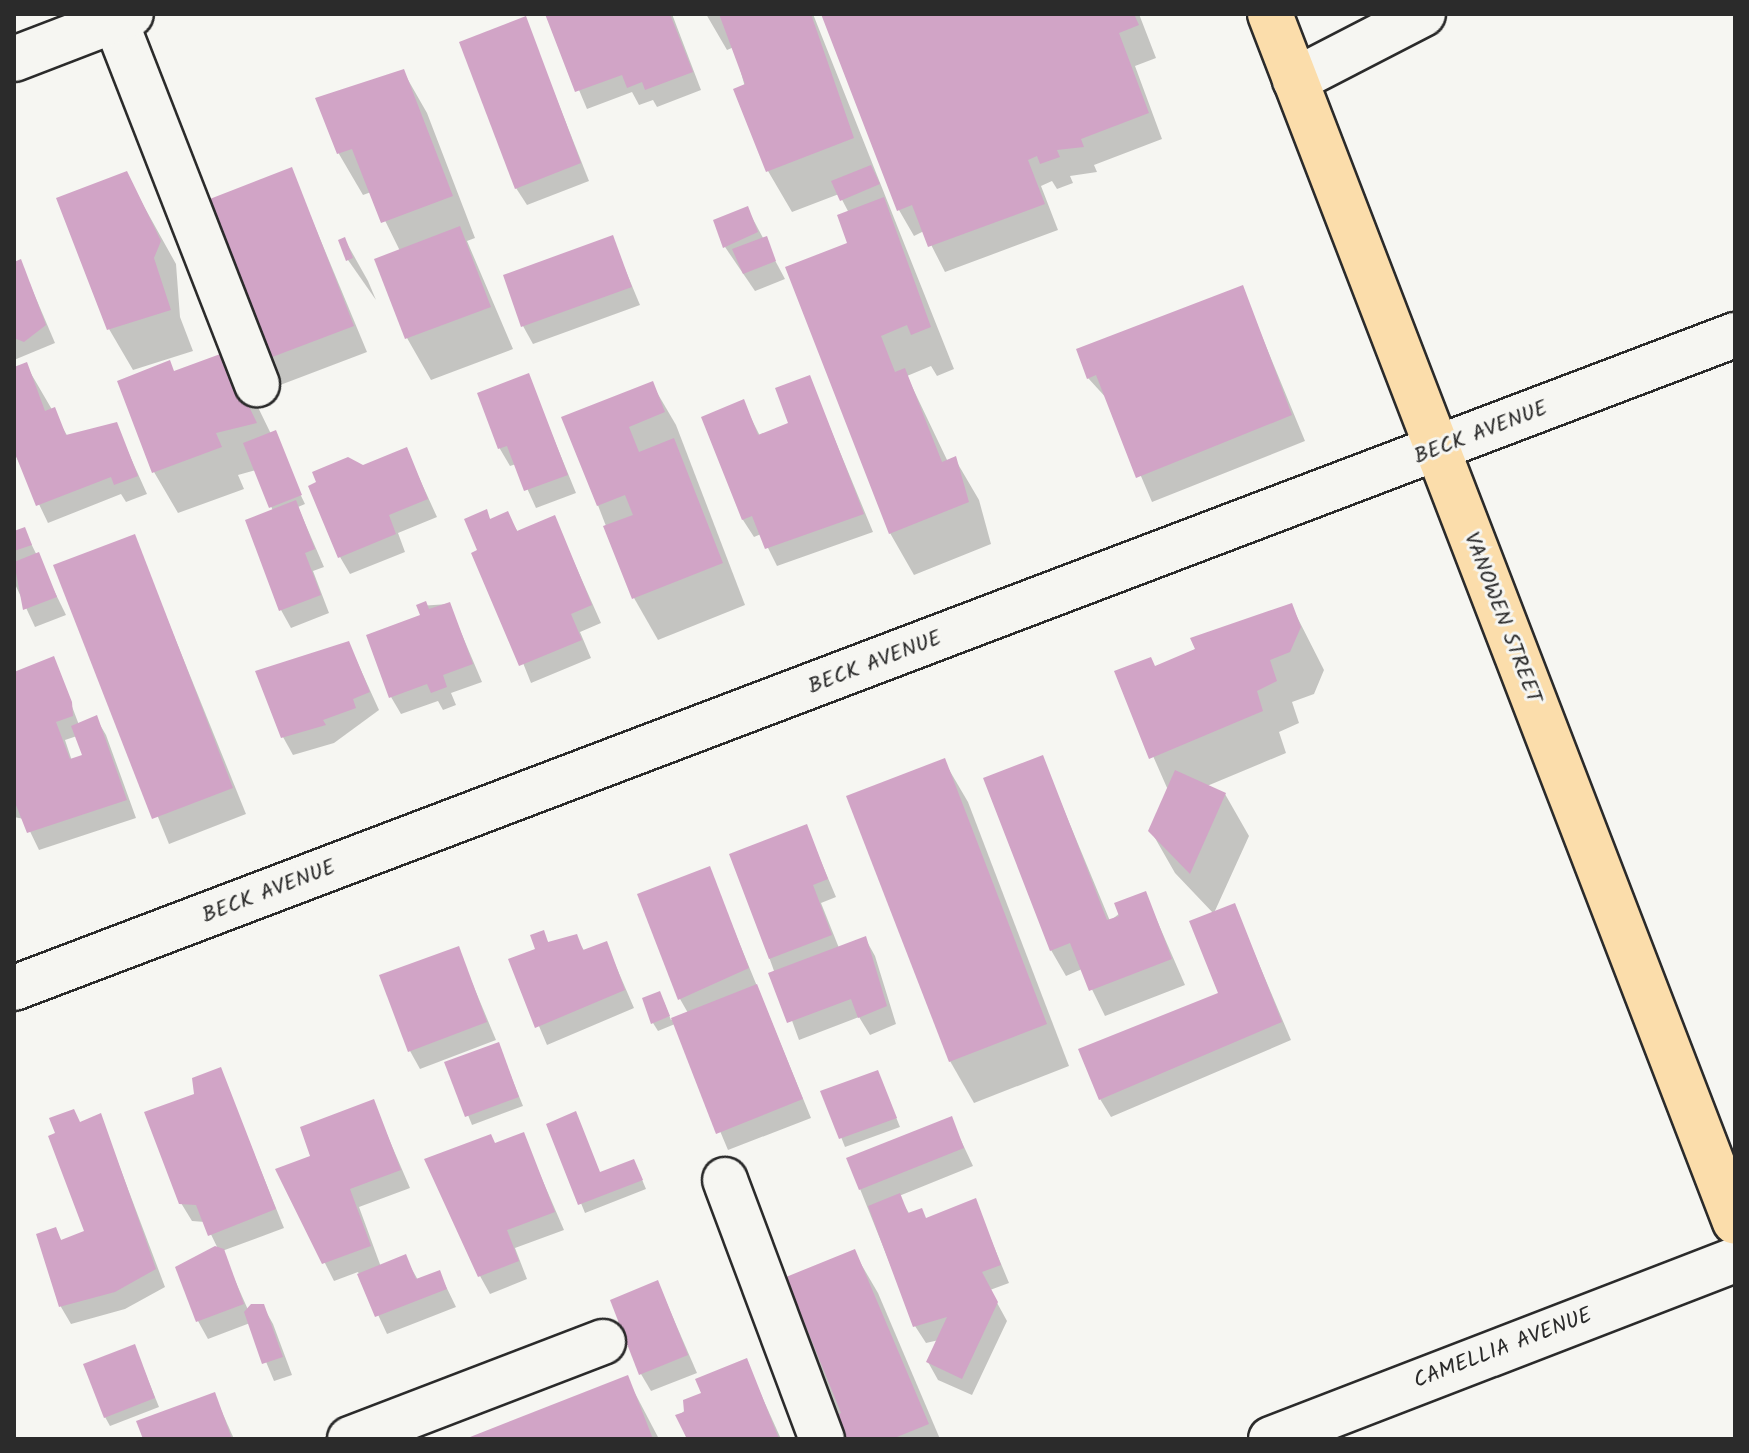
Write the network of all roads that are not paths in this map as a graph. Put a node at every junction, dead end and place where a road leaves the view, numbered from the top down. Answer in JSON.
{"nodes":[{"id":1,"x":1270,"y":14,"type":"edge"},
{"id":2,"x":1423,"y":14,"type":"edge"},
{"id":3,"x":123,"y":17,"type":"edge"},
{"id":4,"x":14,"y":59,"type":"edge"},
{"id":5,"x":1295,"y":80,"type":"junction"},
{"id":6,"x":1735,"y":335,"type":"edge"},
{"id":7,"x":257,"y":384,"type":"dead end"},
{"id":8,"x":1436,"y":450,"type":"junction"},
{"id":9,"x":14,"y":988,"type":"edge"},
{"id":10,"x":725,"y":1180,"type":"dead end"},
{"id":11,"x":1735,"y":1222,"type":"edge"},
{"id":12,"x":1735,"y":1260,"type":"edge"},
{"id":13,"x":603,"y":1342,"type":"dead end"},
{"id":14,"x":350,"y":1439,"type":"edge"},
{"id":15,"x":822,"y":1439,"type":"edge"},
{"id":16,"x":1271,"y":1439,"type":"edge"}],
"edges":[{"from":1,"to":5,"type":"main road","name":"VANOWEN STREET"},
{"from":2,"to":5,"type":"street"},
{"from":3,"to":4,"type":"street"},
{"from":3,"to":7,"type":"street"},
{"from":5,"to":8,"type":"main road","name":"VANOWEN STREET"},
{"from":6,"to":8,"type":"street","name":"BECK AVENUE"},
{"from":8,"to":9,"type":"street","name":"BECK AVENUE"},
{"from":8,"to":11,"type":"main road","name":"VANOWEN STREET"},
{"from":10,"to":15,"type":"street"},
{"from":12,"to":16,"type":"street","name":"CAMELLIA AVENUE"},
{"from":13,"to":14,"type":"street"}]}
